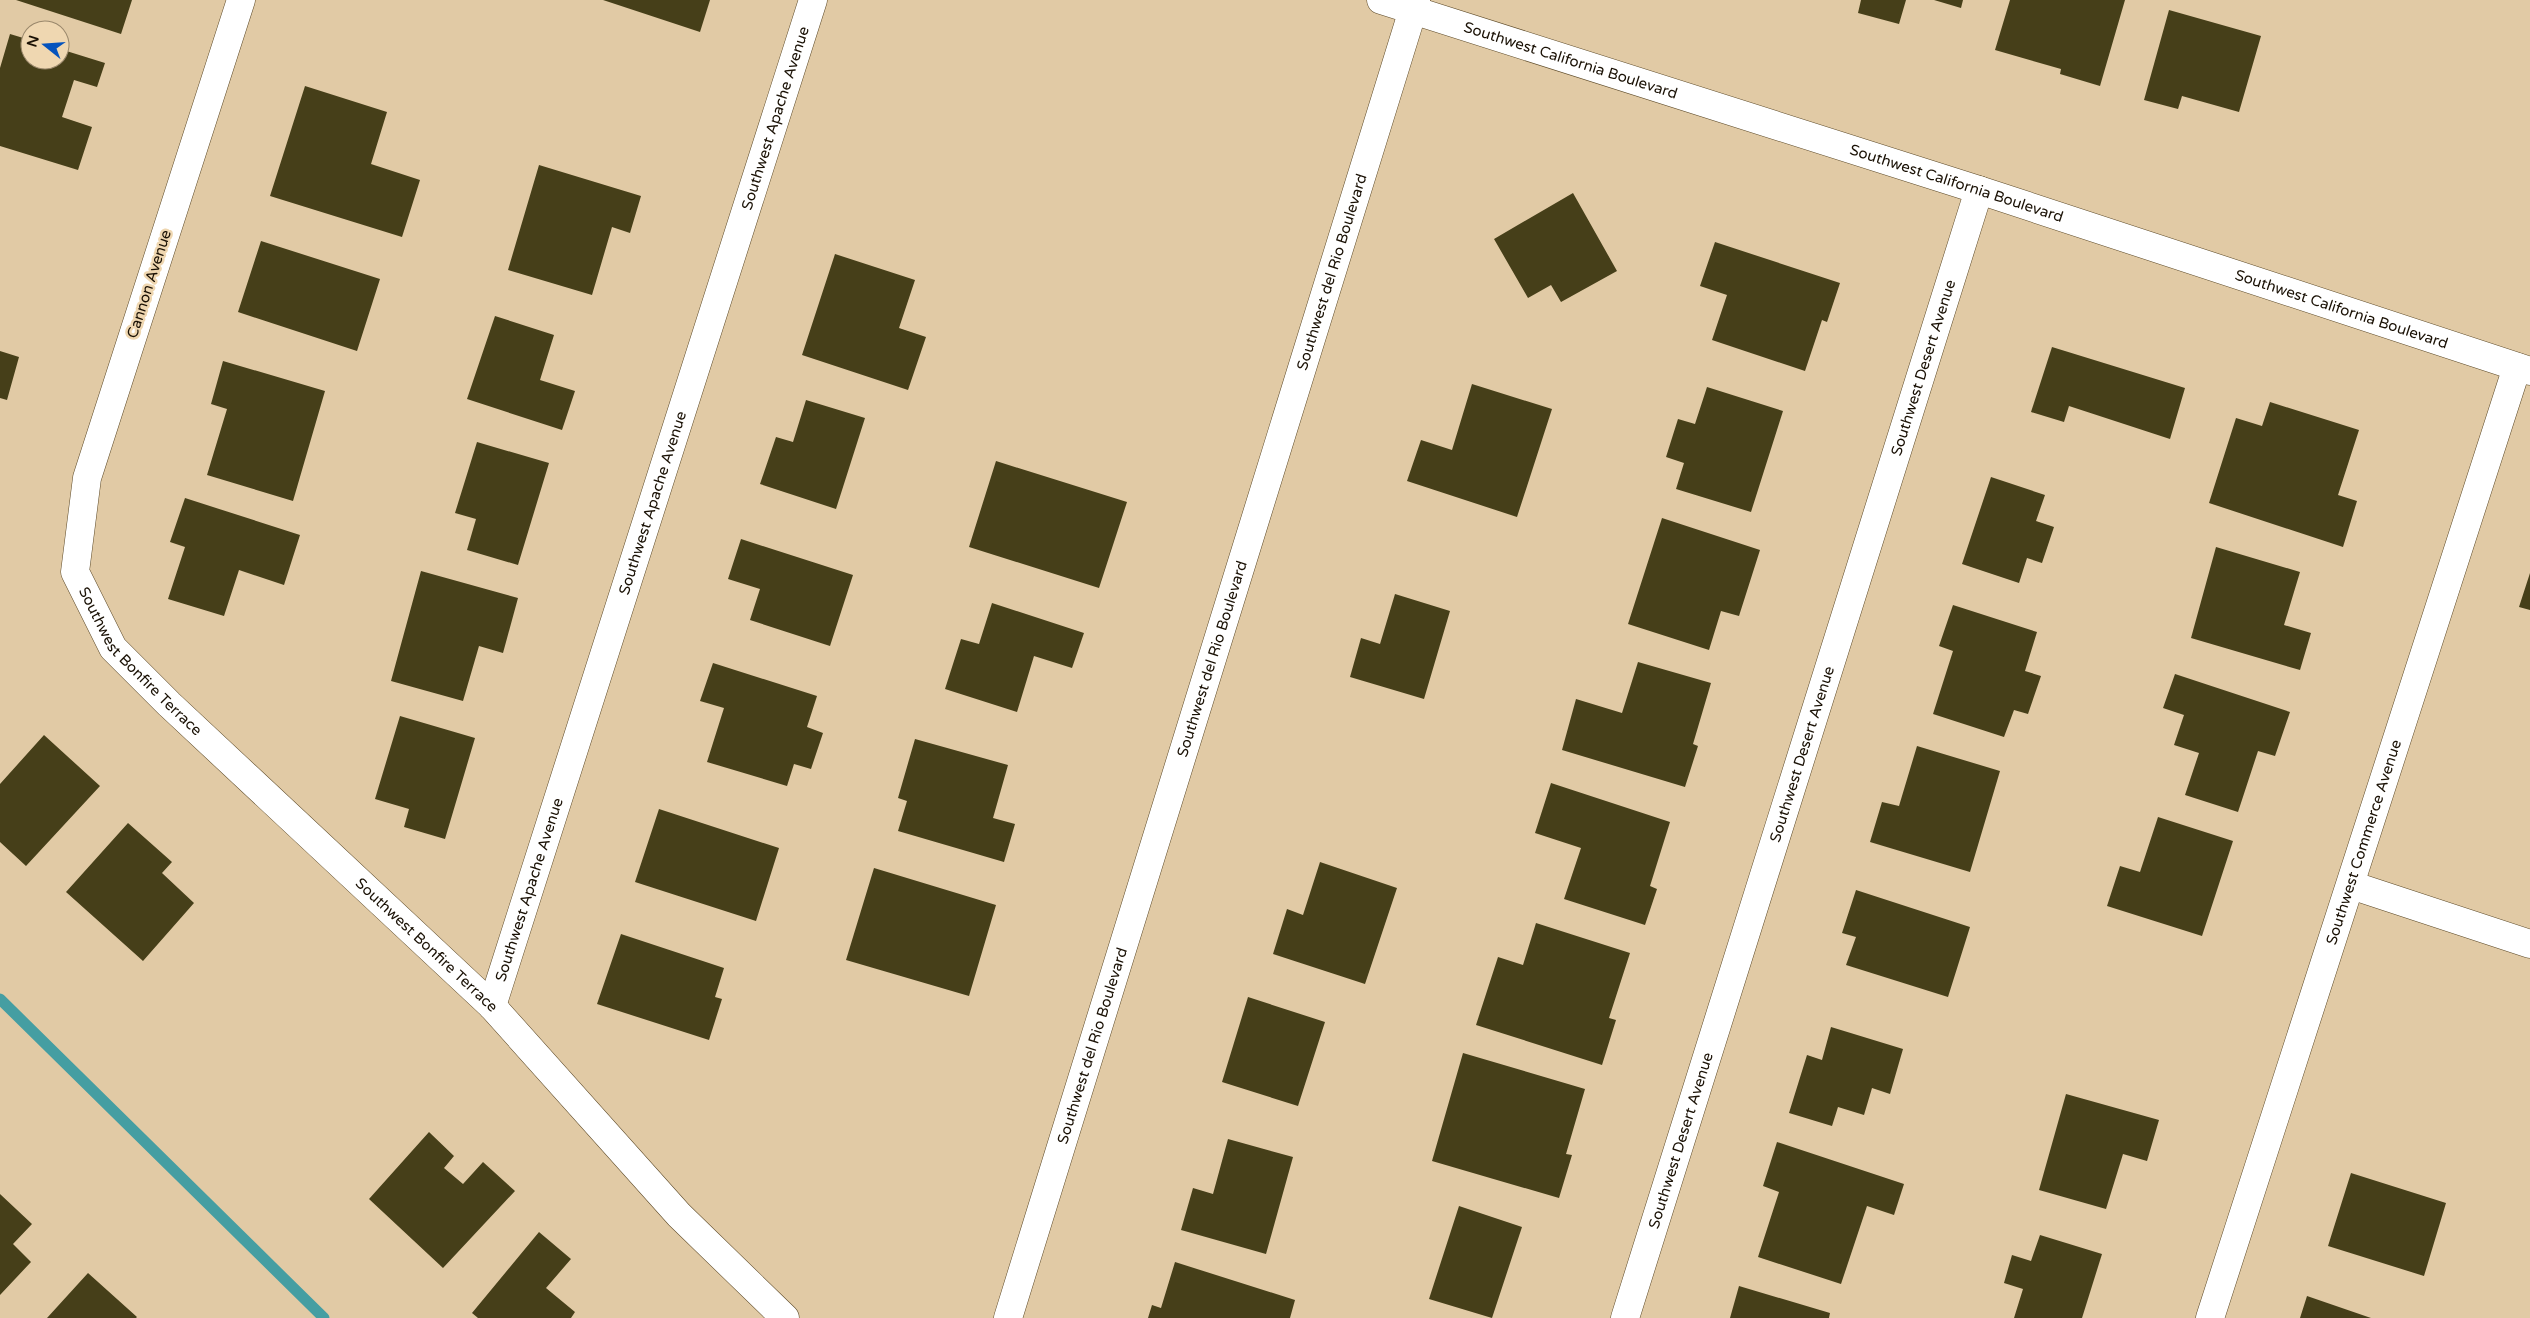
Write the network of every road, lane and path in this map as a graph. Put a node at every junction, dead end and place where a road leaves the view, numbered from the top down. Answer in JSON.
{"nodes":[{"id":1,"x":241,"y":0,"type":"edge"},
{"id":2,"x":813,"y":0,"type":"edge"},
{"id":3,"x":1381,"y":0,"type":"edge"},
{"id":4,"x":1414,"y":5,"type":"edge"},
{"id":5,"x":1980,"y":190,"type":"junction"},
{"id":6,"x":2524,"y":369,"type":"edge"},
{"id":7,"x":74,"y":572,"type":"joint"},
{"id":8,"x":2351,"y":884,"type":"junction"},
{"id":9,"x":2530,"y":944,"type":"edge"},
{"id":10,"x":492,"y":1006,"type":"junction"},
{"id":11,"x":785,"y":1318,"type":"edge"},
{"id":12,"x":1008,"y":1318,"type":"edge"},
{"id":13,"x":1625,"y":1318,"type":"edge"},
{"id":14,"x":2210,"y":1318,"type":"edge"}],
"edges":[{"from":1,"to":7,"type":"street","name":"Cannon Avenue"},
{"from":2,"to":10,"type":"street","name":"Southwest Apache Avenue"},
{"from":3,"to":4,"type":"street","name":"Southwest California Boulevard"},
{"from":4,"to":5,"type":"street","name":"Southwest California Boulevard"},
{"from":4,"to":12,"type":"street","name":"Southwest del Rio Boulevard"},
{"from":5,"to":6,"type":"street","name":"Southwest California Boulevard"},
{"from":5,"to":13,"type":"street","name":"Southwest Desert Avenue"},
{"from":6,"to":8,"type":"street","name":"Southwest Commerce Avenue"},
{"from":7,"to":10,"type":"street","name":"Southwest Bonfire Terrace"},
{"from":8,"to":9,"type":"street"},
{"from":8,"to":14,"type":"street","name":"Southwest Commerce Avenue"},
{"from":10,"to":11,"type":"street","name":"Southwest Bonfire Terrace"}]}
